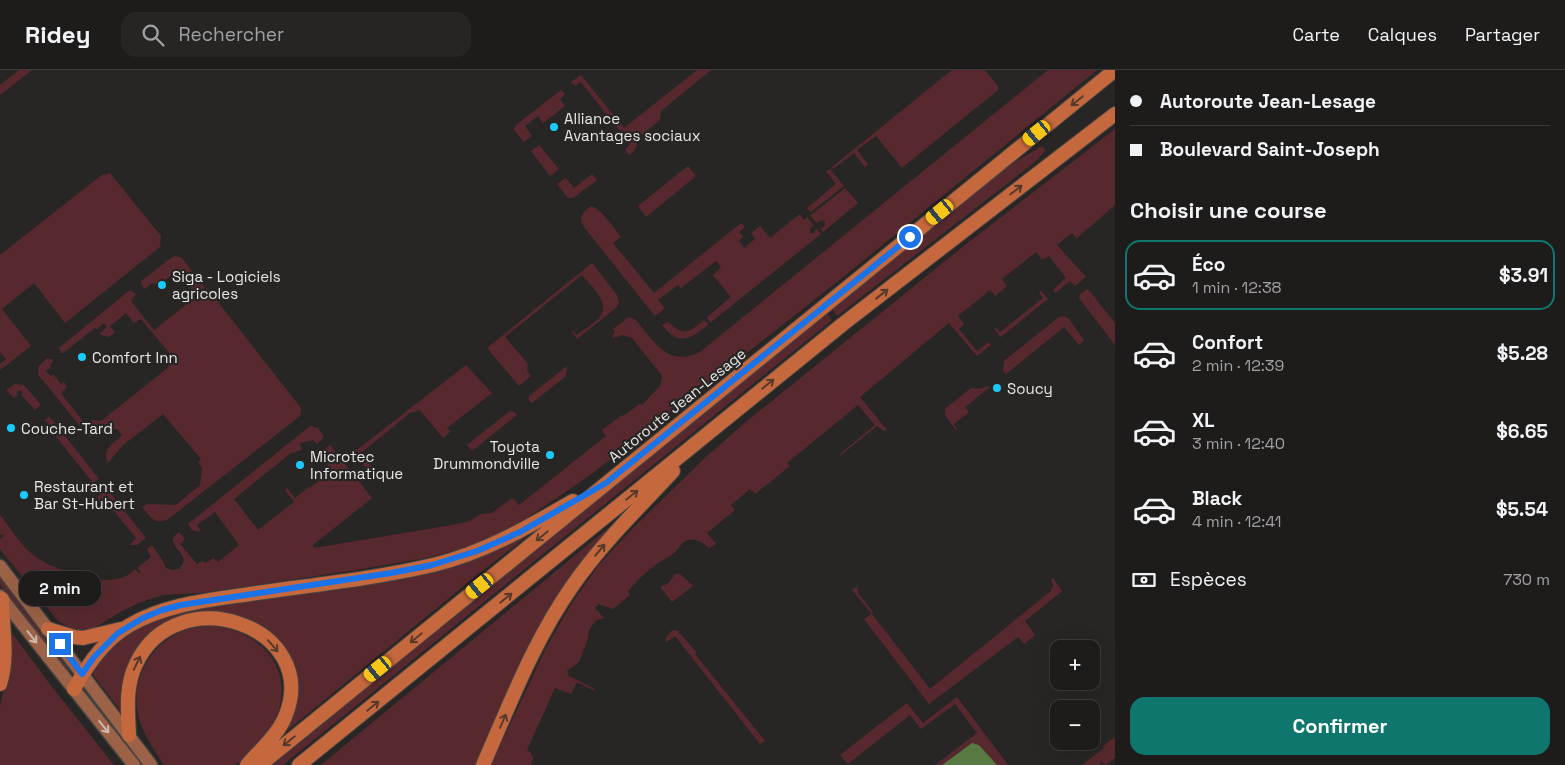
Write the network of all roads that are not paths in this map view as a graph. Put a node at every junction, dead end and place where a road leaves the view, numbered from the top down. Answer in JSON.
{"nodes":[{"id":1,"x":1115,"y":70,"type":"edge"},
{"id":2,"x":1115,"y":114,"type":"edge"},
{"id":3,"x":710,"y":432,"type":"junction"},
{"id":4,"x":606,"y":483,"type":"junction"},
{"id":5,"x":0,"y":566,"type":"edge"},
{"id":6,"x":1,"y":598,"type":"edge"},
{"id":7,"x":124,"y":628,"type":"junction"},
{"id":8,"x":48,"y":629,"type":"junction"},
{"id":9,"x":82,"y":674,"type":"junction"},
{"id":10,"x":0,"y":684,"type":"edge"},
{"id":11,"x":74,"y":689,"type":"junction"},
{"id":12,"x":129,"y":736,"type":"junction"},
{"id":13,"x":134,"y":765,"type":"edge"},
{"id":14,"x":151,"y":765,"type":"edge"},
{"id":15,"x":247,"y":765,"type":"edge"},
{"id":16,"x":260,"y":765,"type":"edge"},
{"id":17,"x":299,"y":765,"type":"edge"},
{"id":18,"x":483,"y":765,"type":"edge"}],
"edges":[{"from":1,"to":4,"type":"highway","name":"Autoroute Jean-Lesage","one_way":true},
{"from":3,"to":2,"type":"highway","one_way":true},
{"from":17,"to":3,"type":"highway","one_way":true},
{"from":18,"to":3,"type":"highway","one_way":true},
{"from":4,"to":7,"type":"highway"},
{"from":4,"to":16,"type":"highway","name":"Autoroute Jean-Lesage","one_way":true},
{"from":5,"to":8,"type":"main road"},
{"from":6,"to":10,"type":"highway"},
{"from":6,"to":11,"type":"main road","one_way":true},
{"from":7,"to":8,"type":"highway"},
{"from":7,"to":9,"type":"highway"},
{"from":8,"to":9,"type":"main road"},
{"from":9,"to":11,"type":"highway"},
{"from":9,"to":12,"type":"main road"},
{"from":11,"to":13,"type":"main road","one_way":true},
{"from":12,"to":14,"type":"main road"},
{"from":12,"to":15,"type":"highway","one_way":true}]}
